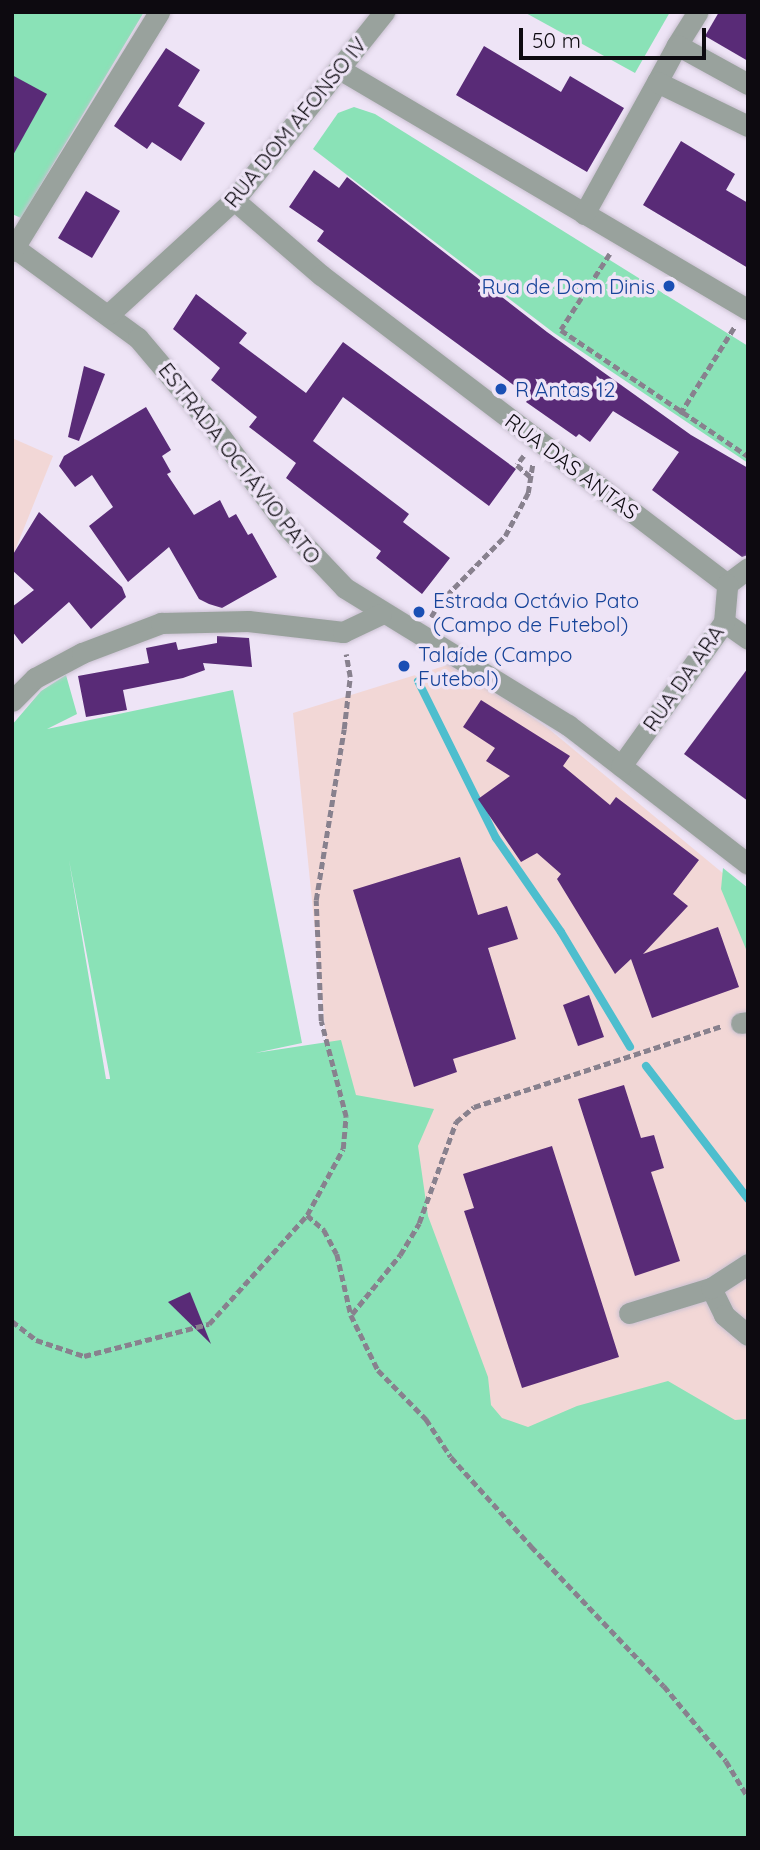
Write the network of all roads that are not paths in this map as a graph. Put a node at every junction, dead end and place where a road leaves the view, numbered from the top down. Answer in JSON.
{"nodes":[{"id":1,"x":159,"y":12,"type":"edge"},
{"id":2,"x":384,"y":12,"type":"edge"},
{"id":3,"x":698,"y":12,"type":"edge"},
{"id":4,"x":677,"y":45,"type":"junction"},
{"id":5,"x":341,"y":70,"type":"junction"},
{"id":6,"x":657,"y":82,"type":"junction"},
{"id":7,"x":748,"y":85,"type":"edge"},
{"id":8,"x":748,"y":126,"type":"edge"},
{"id":9,"x":234,"y":200,"type":"junction"},
{"id":10,"x":584,"y":214,"type":"junction"},
{"id":11,"x":14,"y":249,"type":"edge"},
{"id":12,"x":747,"y":310,"type":"edge"},
{"id":13,"x":110,"y":314,"type":"junction"},
{"id":14,"x":748,"y":568,"type":"edge"},
{"id":15,"x":727,"y":584,"type":"junction"},
{"id":16,"x":381,"y":614,"type":"junction"},
{"id":17,"x":724,"y":622,"type":"junction"},
{"id":18,"x":748,"y":639,"type":"edge"},
{"id":19,"x":12,"y":701,"type":"edge"},
{"id":20,"x":621,"y":766,"type":"junction"},
{"id":21,"x":748,"y":864,"type":"edge"},
{"id":22,"x":748,"y":1264,"type":"edge"},
{"id":23,"x":711,"y":1288,"type":"junction"},
{"id":24,"x":629,"y":1314,"type":"dead end"},
{"id":25,"x":748,"y":1335,"type":"edge"}],
"edges":[{"from":1,"to":11,"type":"street"},
{"from":2,"to":5,"type":"street","name":"RUA DOM AFONSO IV"},
{"from":3,"to":4,"type":"street"},
{"from":4,"to":6,"type":"street"},
{"from":4,"to":7,"type":"street"},
{"from":5,"to":9,"type":"street","name":"RUA DOM AFONSO IV"},
{"from":5,"to":10,"type":"street"},
{"from":6,"to":8,"type":"street"},
{"from":6,"to":10,"type":"street"},
{"from":9,"to":13,"type":"street","name":"RUA DOM AFONSO IV"},
{"from":9,"to":15,"type":"street","name":"RUA DAS ANTAS"},
{"from":10,"to":12,"type":"street"},
{"from":11,"to":13,"type":"street","name":"ESTRADA OCTÁVIO PATO"},
{"from":13,"to":16,"type":"street","name":"ESTRADA OCTÁVIO PATO"},
{"from":14,"to":15,"type":"street"},
{"from":15,"to":17,"type":"street","name":"RUA DA ARA"},
{"from":16,"to":19,"type":"street"},
{"from":16,"to":20,"type":"street","name":"ESTRADA OCTÁVIO PATO"},
{"from":17,"to":18,"type":"street"},
{"from":17,"to":20,"type":"street","name":"RUA DA ARA"},
{"from":20,"to":21,"type":"street","name":"ESTRADA OCTÁVIO PATO"},
{"from":22,"to":23,"type":"street"},
{"from":23,"to":24,"type":"street"},
{"from":23,"to":25,"type":"street"}]}
